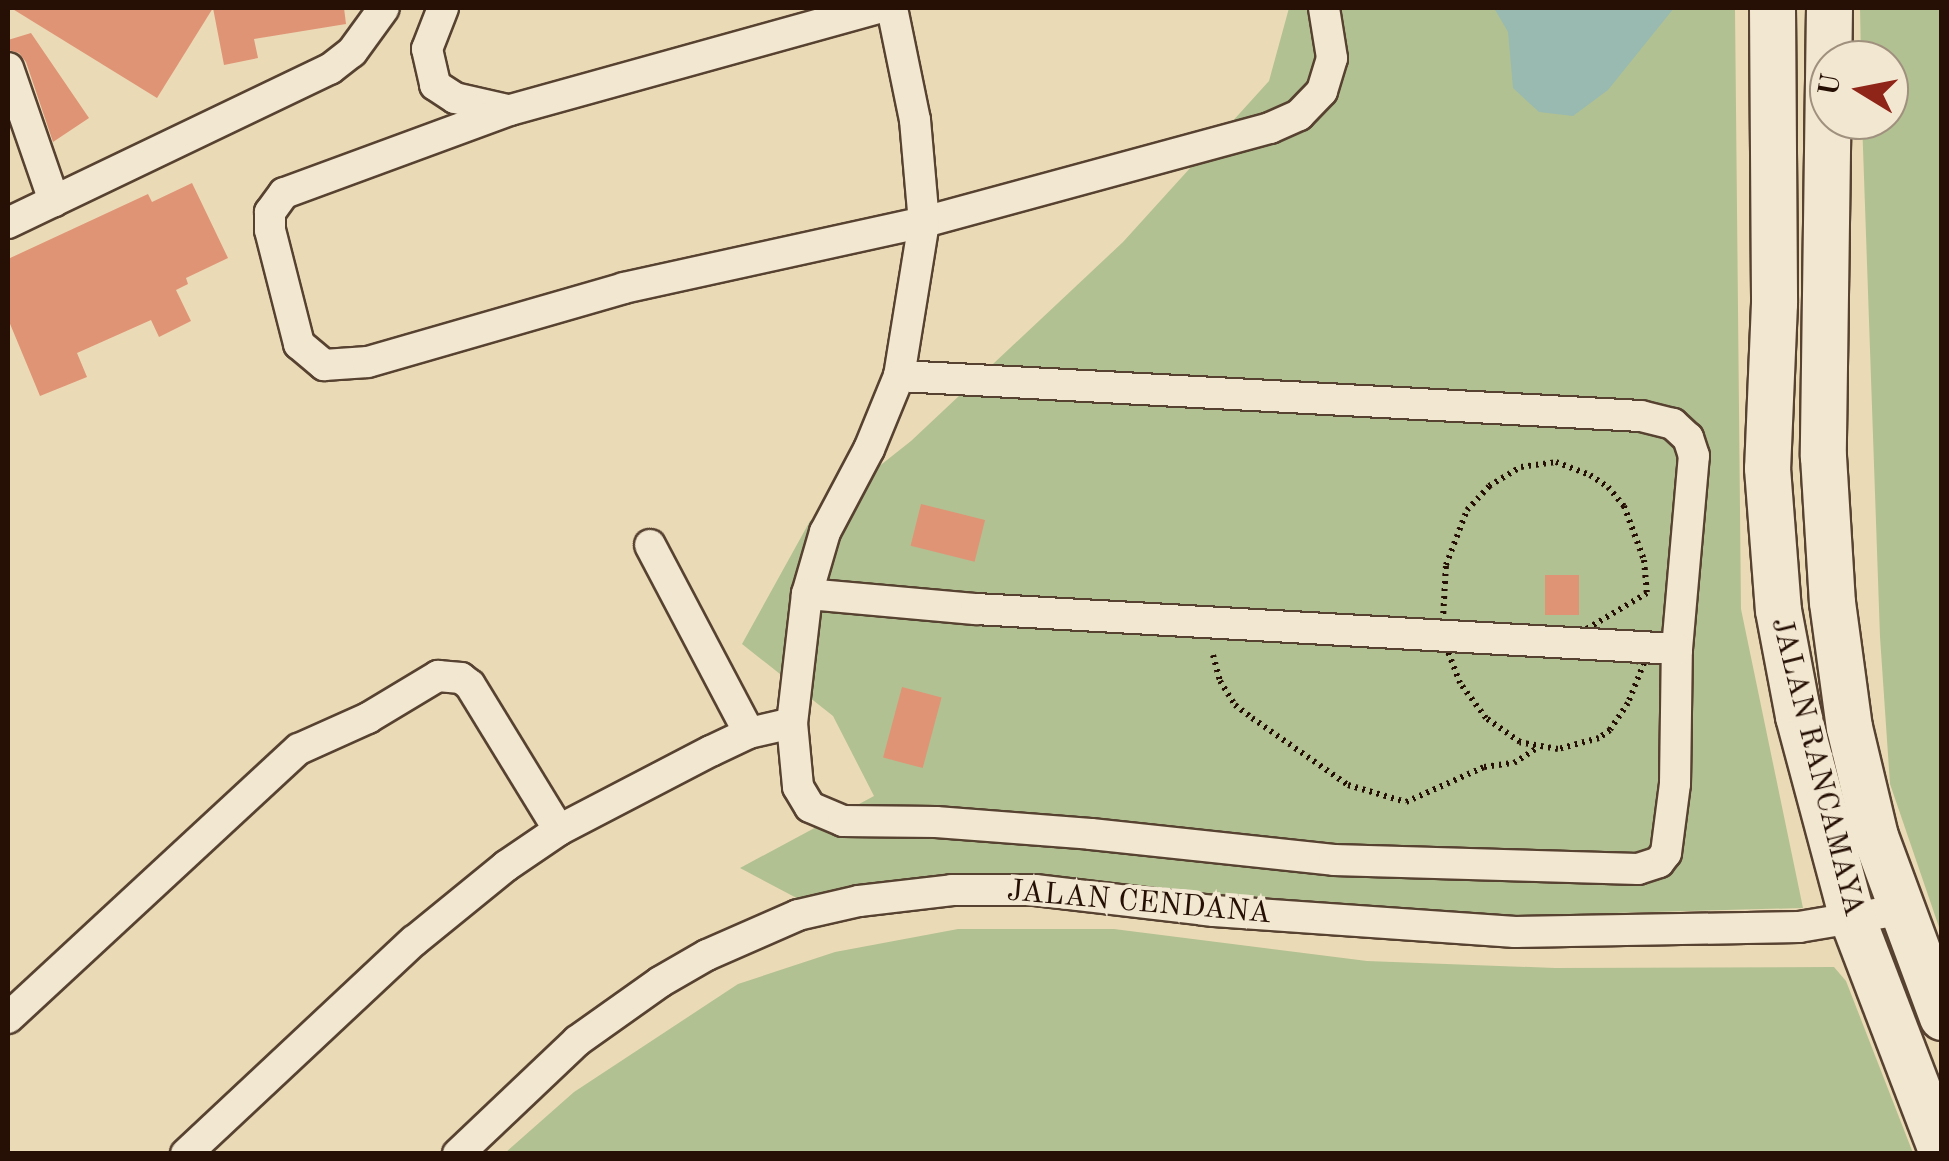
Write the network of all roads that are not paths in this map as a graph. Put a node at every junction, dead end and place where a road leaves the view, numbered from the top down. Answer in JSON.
{"nodes":[{"id":1,"x":384,"y":8,"type":"edge"},
{"id":2,"x":443,"y":8,"type":"edge"},
{"id":3,"x":878,"y":8,"type":"edge"},
{"id":4,"x":892,"y":8,"type":"edge"},
{"id":5,"x":1324,"y":8,"type":"edge"},
{"id":6,"x":1772,"y":8,"type":"edge"},
{"id":7,"x":1829,"y":8,"type":"edge"},
{"id":8,"x":8,"y":68,"type":"edge"},
{"id":9,"x":510,"y":110,"type":"junction"},
{"id":10,"x":54,"y":200,"type":"junction"},
{"id":11,"x":924,"y":222,"type":"junction"},
{"id":12,"x":8,"y":224,"type":"edge"},
{"id":13,"x":899,"y":376,"type":"junction"},
{"id":14,"x":650,"y":546,"type":"dead end"},
{"id":15,"x":807,"y":594,"type":"junction"},
{"id":16,"x":1678,"y":649,"type":"junction"},
{"id":17,"x":792,"y":723,"type":"junction"},
{"id":18,"x":749,"y":733,"type":"junction"},
{"id":19,"x":560,"y":830,"type":"junction"},
{"id":20,"x":1899,"y":910,"type":"junction"},
{"id":21,"x":1852,"y":918,"type":"junction"},
{"id":22,"x":1942,"y":1017,"type":"edge"},
{"id":23,"x":8,"y":1018,"type":"edge"},
{"id":24,"x":1942,"y":1152,"type":"edge"},
{"id":25,"x":186,"y":1154,"type":"edge"},
{"id":26,"x":458,"y":1154,"type":"edge"}],
"edges":[{"from":1,"to":10,"type":"street"},
{"from":2,"to":9,"type":"street"},
{"from":3,"to":9,"type":"street"},
{"from":4,"to":11,"type":"street"},
{"from":5,"to":11,"type":"street"},
{"from":6,"to":21,"type":"street","name":"JALAN RANCAMAYA"},
{"from":7,"to":20,"type":"street","name":"JALAN RANCAMAYA"},
{"from":8,"to":10,"type":"street"},
{"from":9,"to":11,"type":"street"},
{"from":10,"to":12,"type":"street"},
{"from":11,"to":13,"type":"street"},
{"from":13,"to":15,"type":"street"},
{"from":13,"to":16,"type":"street"},
{"from":14,"to":18,"type":"street"},
{"from":15,"to":16,"type":"street"},
{"from":15,"to":17,"type":"street"},
{"from":16,"to":17,"type":"street"},
{"from":17,"to":18,"type":"street"},
{"from":18,"to":19,"type":"street"},
{"from":19,"to":23,"type":"street"},
{"from":19,"to":25,"type":"street"},
{"from":20,"to":21,"type":"street","name":"JALAN CENDANA"},
{"from":20,"to":22,"type":"street","name":"JALAN RANCAMAYA"},
{"from":21,"to":24,"type":"street","name":"JALAN RANCAMAYA"},
{"from":21,"to":26,"type":"street","name":"JALAN CENDANA"}]}
